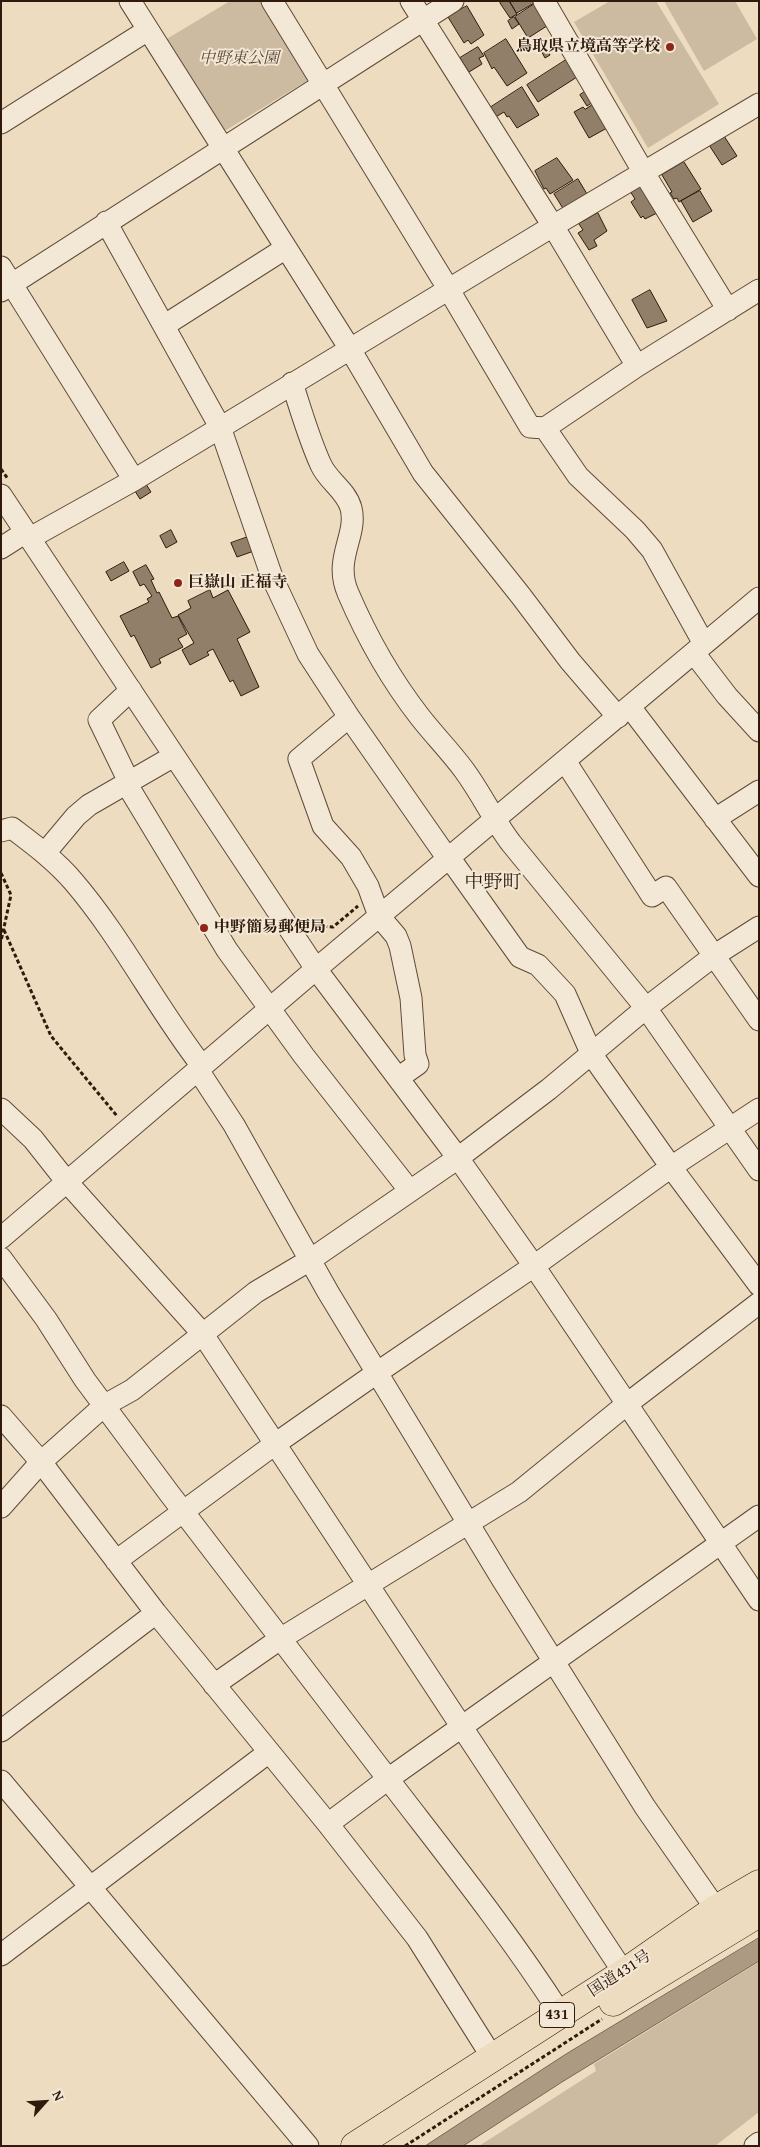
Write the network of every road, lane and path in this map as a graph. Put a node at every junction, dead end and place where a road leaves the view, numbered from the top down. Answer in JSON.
{"nodes":[{"id":1,"x":130,"y":1,"type":"edge"},
{"id":2,"x":272,"y":1,"type":"edge"},
{"id":3,"x":411,"y":1,"type":"edge"},
{"id":4,"x":453,"y":1,"type":"edge"},
{"id":5,"x":544,"y":1,"type":"edge"},
{"id":6,"x":423,"y":20,"type":"junction"},
{"id":7,"x":148,"y":30,"type":"junction"},
{"id":8,"x":324,"y":85,"type":"junction"},
{"id":9,"x":759,"y":104,"type":"edge"},
{"id":10,"x":1,"y":123,"type":"edge"},
{"id":11,"x":223,"y":149,"type":"junction"},
{"id":12,"x":644,"y":173,"type":"junction"},
{"id":13,"x":106,"y":222,"type":"junction"},
{"id":14,"x":553,"y":226,"type":"junction"},
{"id":15,"x":286,"y":248,"type":"junction"},
{"id":16,"x":5,"y":280,"type":"edge"},
{"id":17,"x":449,"y":290,"type":"junction"},
{"id":18,"x":759,"y":290,"type":"edge"},
{"id":19,"x":728,"y":310,"type":"junction"},
{"id":20,"x":165,"y":325,"type":"junction"},
{"id":21,"x":350,"y":349,"type":"junction"},
{"id":22,"x":637,"y":366,"type":"junction"},
{"id":23,"x":292,"y":383,"type":"junction"},
{"id":24,"x":220,"y":427,"type":"junction"},
{"id":25,"x":545,"y":428,"type":"junction"},
{"id":26,"x":134,"y":480,"type":"junction"},
{"id":27,"x":1,"y":495,"type":"edge"},
{"id":28,"x":28,"y":535,"type":"junction"},
{"id":29,"x":1,"y":548,"type":"edge"},
{"id":30,"x":759,"y":598,"type":"edge"},
{"id":31,"x":699,"y":648,"type":"junction"},
{"id":32,"x":131,"y":690,"type":"junction"},
{"id":33,"x":624,"y":712,"type":"junction"},
{"id":34,"x":349,"y":717,"type":"junction"},
{"id":35,"x":759,"y":731,"type":"edge"},
{"id":36,"x":174,"y":756,"type":"junction"},
{"id":37,"x":565,"y":761,"type":"junction"},
{"id":38,"x":127,"y":782,"type":"junction"},
{"id":39,"x":759,"y":791,"type":"edge"},
{"id":40,"x":715,"y":819,"type":"junction"},
{"id":41,"x":494,"y":821,"type":"junction"},
{"id":42,"x":5,"y":825,"type":"edge"},
{"id":43,"x":45,"y":853,"type":"junction"},
{"id":44,"x":448,"y":860,"type":"junction"},
{"id":45,"x":1,"y":873,"type":"edge"},
{"id":46,"x":759,"y":876,"type":"edge"},
{"id":47,"x":360,"y":904,"type":"dead end"},
{"id":48,"x":379,"y":916,"type":"junction"},
{"id":49,"x":302,"y":917,"type":"dead end"},
{"id":50,"x":759,"y":927,"type":"edge"},
{"id":51,"x":4,"y":930,"type":"junction"},
{"id":52,"x":1,"y":940,"type":"edge"},
{"id":53,"x":714,"y":955,"type":"junction"},
{"id":54,"x":316,"y":969,"type":"junction"},
{"id":55,"x":270,"y":1008,"type":"junction"},
{"id":56,"x":646,"y":1008,"type":"junction"},
{"id":57,"x":759,"y":1020,"type":"edge"},
{"id":58,"x":592,"y":1054,"type":"junction"},
{"id":59,"x":200,"y":1068,"type":"junction"},
{"id":60,"x":398,"y":1078,"type":"junction"},
{"id":61,"x":1,"y":1109,"type":"edge"},
{"id":62,"x":759,"y":1109,"type":"edge"},
{"id":63,"x":729,"y":1128,"type":"junction"},
{"id":64,"x":128,"y":1129,"type":"junction"},
{"id":65,"x":458,"y":1158,"type":"junction"},
{"id":66,"x":671,"y":1167,"type":"junction"},
{"id":67,"x":759,"y":1170,"type":"edge"},
{"id":68,"x":67,"y":1182,"type":"junction"},
{"id":69,"x":410,"y":1192,"type":"junction"},
{"id":70,"x":1,"y":1238,"type":"edge"},
{"id":71,"x":1,"y":1258,"type":"edge"},
{"id":72,"x":310,"y":1260,"type":"junction"},
{"id":73,"x":534,"y":1266,"type":"junction"},
{"id":74,"x":759,"y":1285,"type":"edge"},
{"id":75,"x":759,"y":1303,"type":"edge"},
{"id":76,"x":202,"y":1333,"type":"junction"},
{"id":77,"x":378,"y":1372,"type":"junction"},
{"id":78,"x":627,"y":1404,"type":"junction"},
{"id":79,"x":105,"y":1405,"type":"junction"},
{"id":80,"x":1,"y":1416,"type":"edge"},
{"id":81,"x":275,"y":1444,"type":"junction"},
{"id":82,"x":41,"y":1462,"type":"junction"},
{"id":83,"x":1,"y":1507,"type":"edge"},
{"id":84,"x":183,"y":1511,"type":"junction"},
{"id":85,"x":759,"y":1516,"type":"edge"},
{"id":86,"x":468,"y":1522,"type":"junction"},
{"id":87,"x":720,"y":1543,"type":"junction"},
{"id":88,"x":116,"y":1560,"type":"junction"},
{"id":89,"x":370,"y":1584,"type":"junction"},
{"id":90,"x":759,"y":1600,"type":"edge"},
{"id":91,"x":156,"y":1613,"type":"junction"},
{"id":92,"x":280,"y":1640,"type":"junction"},
{"id":93,"x":554,"y":1662,"type":"junction"},
{"id":94,"x":214,"y":1685,"type":"junction"},
{"id":95,"x":462,"y":1728,"type":"junction"},
{"id":96,"x":1,"y":1732,"type":"edge"},
{"id":97,"x":269,"y":1752,"type":"junction"},
{"id":98,"x":388,"y":1780,"type":"junction"},
{"id":99,"x":1,"y":1781,"type":"edge"},
{"id":100,"x":328,"y":1824,"type":"junction"},
{"id":101,"x":759,"y":1884,"type":"edge"},
{"id":102,"x":90,"y":1887,"type":"junction"},
{"id":103,"x":716,"y":1909,"type":"junction"},
{"id":104,"x":759,"y":1913,"type":"edge"},
{"id":105,"x":1,"y":1955,"type":"edge"},
{"id":106,"x":624,"y":1973,"type":"junction"},
{"id":107,"x":560,"y":2013,"type":"junction"},
{"id":108,"x":608,"y":2016,"type":"dead end"},
{"id":109,"x":492,"y":2057,"type":"junction"},
{"id":110,"x":759,"y":2143,"type":"edge"},
{"id":111,"x":308,"y":2146,"type":"edge"},
{"id":112,"x":355,"y":2146,"type":"edge"},
{"id":113,"x":388,"y":2146,"type":"edge"},
{"id":114,"x":405,"y":2146,"type":"edge"},
{"id":115,"x":755,"y":2146,"type":"edge"}],
"edges":[{"from":1,"to":7,"type":"street"},
{"from":2,"to":8,"type":"street"},
{"from":3,"to":6,"type":"street"},
{"from":4,"to":6,"type":"street"},
{"from":5,"to":12,"type":"street"},
{"from":6,"to":8,"type":"street"},
{"from":6,"to":14,"type":"street"},
{"from":7,"to":10,"type":"street"},
{"from":7,"to":11,"type":"street"},
{"from":8,"to":11,"type":"street"},
{"from":8,"to":17,"type":"street"},
{"from":9,"to":12,"type":"street"},
{"from":11,"to":13,"type":"street"},
{"from":11,"to":15,"type":"street"},
{"from":12,"to":14,"type":"street"},
{"from":12,"to":19,"type":"street"},
{"from":13,"to":16,"type":"street"},
{"from":13,"to":20,"type":"street"},
{"from":14,"to":17,"type":"street"},
{"from":14,"to":22,"type":"street"},
{"from":15,"to":20,"type":"street"},
{"from":15,"to":21,"type":"street"},
{"from":16,"to":26,"type":"street"},
{"from":17,"to":21,"type":"street"},
{"from":17,"to":25,"type":"street"},
{"from":18,"to":19,"type":"street"},
{"from":19,"to":22,"type":"street"},
{"from":20,"to":24,"type":"street"},
{"from":21,"to":23,"type":"street"},
{"from":21,"to":33,"type":"street"},
{"from":22,"to":25,"type":"street"},
{"from":23,"to":24,"type":"street"},
{"from":23,"to":41,"type":"street"},
{"from":24,"to":26,"type":"street"},
{"from":24,"to":34,"type":"street"},
{"from":25,"to":31,"type":"street"},
{"from":26,"to":28,"type":"street"},
{"from":27,"to":28,"type":"street"},
{"from":28,"to":29,"type":"street"},
{"from":28,"to":32,"type":"street"},
{"from":30,"to":31,"type":"street"},
{"from":31,"to":33,"type":"street"},
{"from":31,"to":35,"type":"street"},
{"from":32,"to":36,"type":"street"},
{"from":32,"to":38,"type":"street"},
{"from":33,"to":37,"type":"street"},
{"from":33,"to":40,"type":"street"},
{"from":34,"to":44,"type":"street"},
{"from":34,"to":48,"type":"street"},
{"from":36,"to":38,"type":"street"},
{"from":36,"to":54,"type":"street"},
{"from":37,"to":41,"type":"street"},
{"from":37,"to":53,"type":"street"},
{"from":38,"to":43,"type":"street"},
{"from":38,"to":55,"type":"street"},
{"from":39,"to":40,"type":"street"},
{"from":40,"to":46,"type":"street"},
{"from":41,"to":44,"type":"street"},
{"from":41,"to":56,"type":"street"},
{"from":42,"to":43,"type":"street"},
{"from":43,"to":59,"type":"street"},
{"from":44,"to":48,"type":"street"},
{"from":44,"to":58,"type":"street"},
{"from":45,"to":51,"type":"path"},
{"from":47,"to":49,"type":"path"},
{"from":48,"to":54,"type":"street"},
{"from":48,"to":60,"type":"street"},
{"from":50,"to":53,"type":"street"},
{"from":51,"to":52,"type":"path"},
{"from":51,"to":64,"type":"path"},
{"from":53,"to":56,"type":"street"},
{"from":53,"to":57,"type":"street"},
{"from":54,"to":55,"type":"street"},
{"from":54,"to":60,"type":"street"},
{"from":55,"to":59,"type":"street"},
{"from":55,"to":69,"type":"street"},
{"from":56,"to":58,"type":"street"},
{"from":56,"to":63,"type":"street"},
{"from":58,"to":65,"type":"street"},
{"from":58,"to":66,"type":"street"},
{"from":59,"to":64,"type":"street"},
{"from":59,"to":72,"type":"street"},
{"from":60,"to":65,"type":"street"},
{"from":61,"to":68,"type":"street"},
{"from":62,"to":63,"type":"street"},
{"from":63,"to":66,"type":"street"},
{"from":63,"to":67,"type":"street"},
{"from":64,"to":68,"type":"street"},
{"from":65,"to":69,"type":"street"},
{"from":65,"to":73,"type":"street"},
{"from":66,"to":73,"type":"street"},
{"from":66,"to":74,"type":"street"},
{"from":68,"to":70,"type":"street"},
{"from":68,"to":76,"type":"street"},
{"from":69,"to":72,"type":"street"},
{"from":71,"to":79,"type":"street"},
{"from":72,"to":76,"type":"street"},
{"from":72,"to":77,"type":"street"},
{"from":73,"to":77,"type":"street"},
{"from":73,"to":78,"type":"street"},
{"from":75,"to":78,"type":"street"},
{"from":76,"to":79,"type":"street"},
{"from":76,"to":81,"type":"street"},
{"from":77,"to":81,"type":"street"},
{"from":77,"to":86,"type":"street"},
{"from":78,"to":86,"type":"street"},
{"from":78,"to":87,"type":"street"},
{"from":79,"to":82,"type":"street"},
{"from":79,"to":84,"type":"street"},
{"from":80,"to":82,"type":"street"},
{"from":81,"to":84,"type":"street"},
{"from":81,"to":89,"type":"street"},
{"from":82,"to":83,"type":"street"},
{"from":82,"to":88,"type":"street"},
{"from":84,"to":88,"type":"street"},
{"from":84,"to":92,"type":"street"},
{"from":85,"to":87,"type":"street"},
{"from":86,"to":89,"type":"street"},
{"from":86,"to":93,"type":"street"},
{"from":87,"to":90,"type":"street"},
{"from":87,"to":93,"type":"street"},
{"from":88,"to":91,"type":"street"},
{"from":89,"to":92,"type":"street"},
{"from":89,"to":95,"type":"street"},
{"from":91,"to":94,"type":"street"},
{"from":91,"to":96,"type":"street"},
{"from":92,"to":94,"type":"street"},
{"from":92,"to":98,"type":"street"},
{"from":93,"to":95,"type":"street"},
{"from":93,"to":103,"type":"street"},
{"from":94,"to":97,"type":"street"},
{"from":95,"to":98,"type":"street"},
{"from":95,"to":106,"type":"street"},
{"from":97,"to":100,"type":"street"},
{"from":97,"to":102,"type":"street"},
{"from":98,"to":100,"type":"street"},
{"from":98,"to":107,"type":"street"},
{"from":99,"to":102,"type":"street"},
{"from":100,"to":109,"type":"street"},
{"from":101,"to":103,"type":"highway","name":"国道431号","number":"431"},
{"from":102,"to":105,"type":"street"},
{"from":102,"to":111,"type":"street"},
{"from":103,"to":106,"type":"highway","name":"国道431号","number":"431"},
{"from":104,"to":113,"type":"highway","name":"国道431号","number":"431"},
{"from":106,"to":107,"type":"highway","name":"国道431号","number":"431"},
{"from":107,"to":109,"type":"highway","name":"国道431号","number":"431"},
{"from":108,"to":114,"type":"path"},
{"from":109,"to":112,"type":"highway","name":"国道431号","number":"431"},
{"from":110,"to":115,"type":"street"}]}
